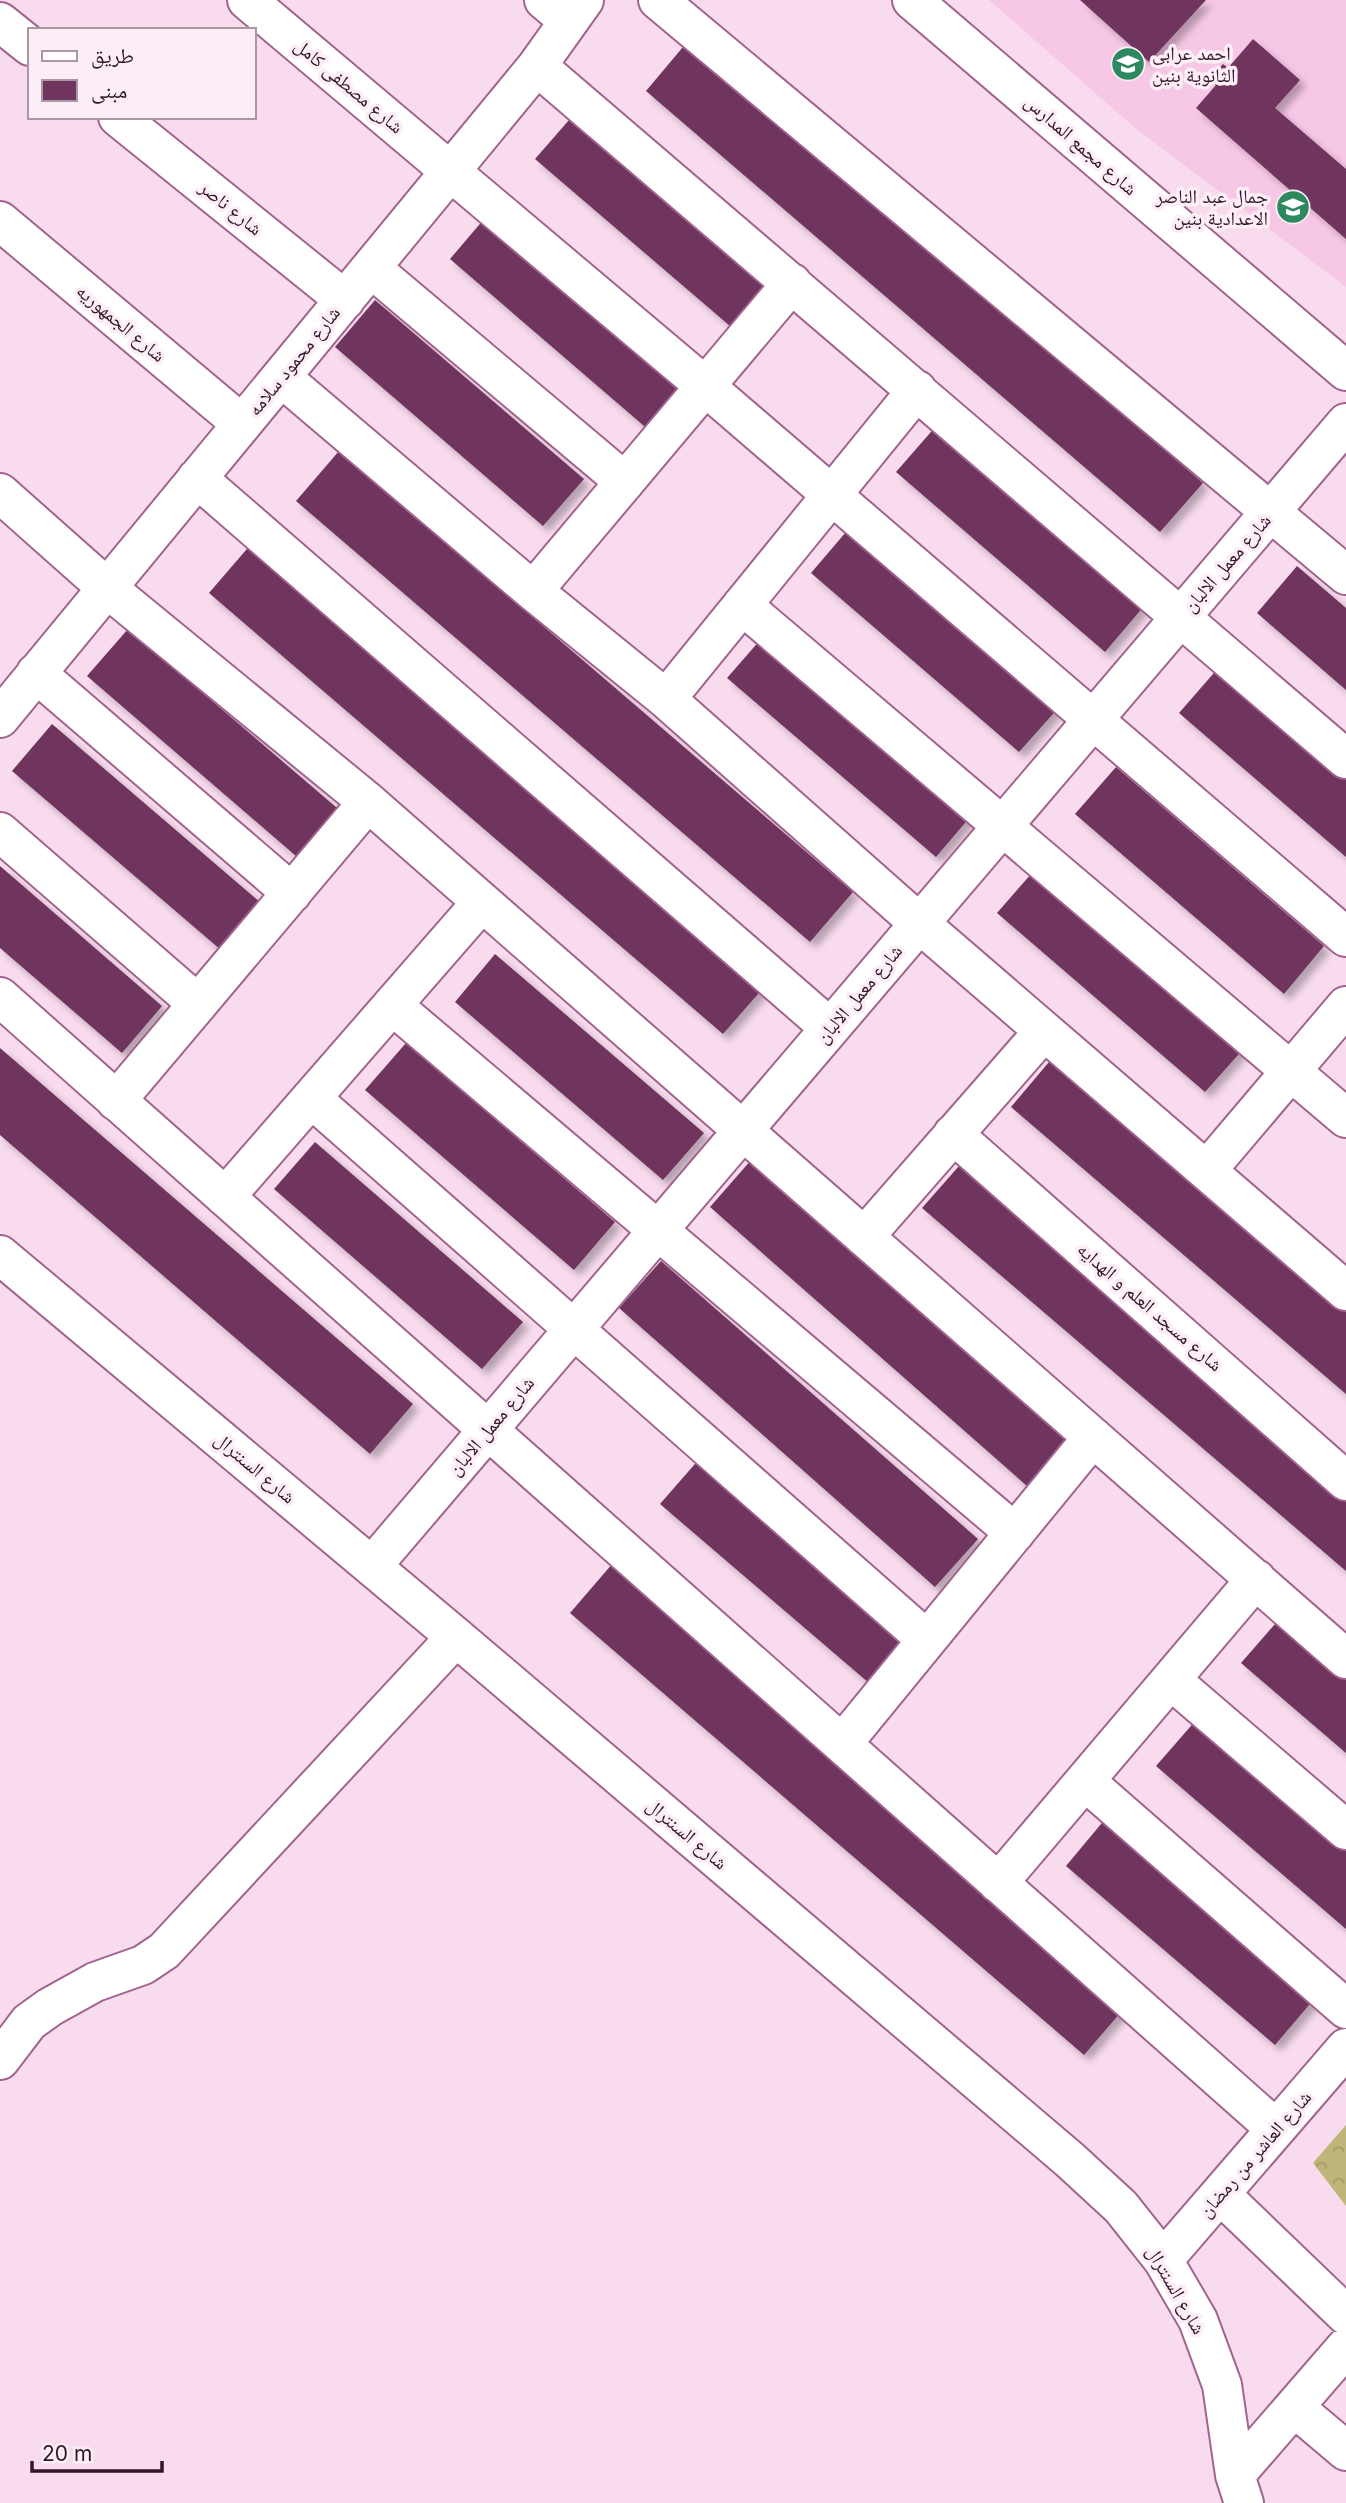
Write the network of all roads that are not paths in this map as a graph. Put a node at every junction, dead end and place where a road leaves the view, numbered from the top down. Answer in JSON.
{"nodes":[{"id":1,"x":247,"y":0,"type":"edge"},
{"id":2,"x":658,"y":0,"type":"edge"},
{"id":3,"x":912,"y":0,"type":"edge"},
{"id":4,"x":566,"y":7,"type":"edge"},
{"id":5,"x":0,"y":22,"type":"edge"},
{"id":6,"x":28,"y":44,"type":"edge"},
{"id":7,"x":537,"y":66,"type":"junction"},
{"id":8,"x":120,"y":119,"type":"edge"},
{"id":9,"x":450,"y":172,"type":"junction"},
{"id":10,"x":0,"y":221,"type":"edge"},
{"id":11,"x":371,"y":268,"type":"junction"},
{"id":12,"x":792,"y":283,"type":"junction"},
{"id":13,"x":345,"y":300,"type":"junction"},
{"id":14,"x":1346,"y":372,"type":"edge"},
{"id":15,"x":281,"y":377,"type":"junction"},
{"id":16,"x":705,"y":386,"type":"junction"},
{"id":17,"x":917,"y":390,"type":"junction"},
{"id":18,"x":1346,"y":423,"type":"edge"},
{"id":19,"x":242,"y":424,"type":"junction"},
{"id":20,"x":197,"y":478,"type":"junction"},
{"id":21,"x":625,"y":482,"type":"junction"},
{"id":22,"x":0,"y":493,"type":"edge"},
{"id":23,"x":832,"y":495,"type":"junction"},
{"id":24,"x":1271,"y":511,"type":"junction"},
{"id":25,"x":1346,"y":575,"type":"edge"},
{"id":26,"x":107,"y":588,"type":"junction"},
{"id":27,"x":533,"y":591,"type":"junction"},
{"id":28,"x":742,"y":605,"type":"junction"},
{"id":29,"x":1180,"y":617,"type":"junction"},
{"id":30,"x":36,"y":673,"type":"junction"},
{"id":31,"x":666,"y":699,"type":"junction"},
{"id":32,"x":0,"y":718,"type":"edge"},
{"id":33,"x":1093,"y":719,"type":"junction"},
{"id":34,"x":1346,"y":759,"type":"edge"},
{"id":35,"x":368,"y":802,"type":"junction"},
{"id":36,"x":1003,"y":826,"type":"junction"},
{"id":37,"x":0,"y":832,"type":"edge"},
{"id":38,"x":292,"y":893,"type":"junction"},
{"id":39,"x":482,"y":902,"type":"junction"},
{"id":40,"x":919,"y":923,"type":"junction"},
{"id":41,"x":1346,"y":937,"type":"edge"},
{"id":42,"x":0,"y":997,"type":"edge"},
{"id":43,"x":198,"y":1003,"type":"junction"},
{"id":44,"x":392,"y":1005,"type":"junction"},
{"id":45,"x":1346,"y":1006,"type":"edge"},
{"id":46,"x":830,"y":1028,"type":"junction"},
{"id":47,"x":1044,"y":1031,"type":"junction"},
{"id":48,"x":1291,"y":1071,"type":"junction"},
{"id":49,"x":311,"y":1098,"type":"junction"},
{"id":50,"x":116,"y":1101,"type":"junction"},
{"id":51,"x":1346,"y":1118,"type":"edge"},
{"id":52,"x":743,"y":1130,"type":"junction"},
{"id":53,"x":953,"y":1134,"type":"junction"},
{"id":54,"x":1207,"y":1170,"type":"junction"},
{"id":55,"x":225,"y":1197,"type":"junction"},
{"id":56,"x":658,"y":1230,"type":"junction"},
{"id":57,"x":864,"y":1237,"type":"junction"},
{"id":58,"x":0,"y":1255,"type":"edge"},
{"id":59,"x":1346,"y":1291,"type":"edge"},
{"id":60,"x":574,"y":1329,"type":"junction"},
{"id":61,"x":488,"y":1430,"type":"junction"},
{"id":62,"x":1093,"y":1437,"type":"junction"},
{"id":63,"x":1346,"y":1480,"type":"edge"},
{"id":64,"x":1014,"y":1533,"type":"junction"},
{"id":65,"x":372,"y":1566,"type":"junction"},
{"id":66,"x":1256,"y":1579,"type":"junction"},
{"id":67,"x":456,"y":1637,"type":"junction"},
{"id":68,"x":927,"y":1640,"type":"junction"},
{"id":69,"x":1346,"y":1659,"type":"edge"},
{"id":70,"x":1171,"y":1680,"type":"junction"},
{"id":71,"x":842,"y":1744,"type":"junction"},
{"id":72,"x":1085,"y":1781,"type":"junction"},
{"id":73,"x":1346,"y":1830,"type":"edge"},
{"id":74,"x":998,"y":1883,"type":"junction"},
{"id":75,"x":1346,"y":2009,"type":"edge"},
{"id":76,"x":1346,"y":2048,"type":"edge"},
{"id":77,"x":0,"y":2060,"type":"edge"},
{"id":78,"x":1276,"y":2129,"type":"junction"},
{"id":79,"x":1220,"y":2194,"type":"junction"},
{"id":80,"x":1163,"y":2260,"type":"junction"},
{"id":81,"x":1346,"y":2315,"type":"edge"},
{"id":82,"x":1346,"y":2347,"type":"edge"},
{"id":83,"x":1294,"y":2407,"type":"junction"},
{"id":84,"x":1346,"y":2451,"type":"edge"},
{"id":85,"x":1240,"y":2489,"type":"edge"}],
"edges":[{"from":1,"to":9,"type":"street","name":"شارع مصطفى كامل"},
{"from":2,"to":24,"type":"street"},
{"from":3,"to":14,"type":"street","name":"شارع مجمع المدارس"},
{"from":4,"to":7,"type":"street","name":"شارع محمود سلامه"},
{"from":5,"to":6,"type":"street"},
{"from":7,"to":9,"type":"street","name":"شارع محمود سلامه"},
{"from":7,"to":12,"type":"street"},
{"from":8,"to":13,"type":"street","name":"شارع ناصر"},
{"from":9,"to":11,"type":"street","name":"شارع محمود سلامه"},
{"from":9,"to":16,"type":"street","name":"شارع مصطفى كامل"},
{"from":10,"to":19,"type":"street","name":"شارع الجمهوريه"},
{"from":11,"to":13,"type":"street","name":"شارع محمود سلامه"},
{"from":11,"to":21,"type":"street"},
{"from":12,"to":16,"type":"street"},
{"from":12,"to":17,"type":"street"},
{"from":13,"to":15,"type":"street","name":"شارع محمود سلامه"},
{"from":15,"to":19,"type":"street","name":"شارع محمود سلامه"},
{"from":15,"to":27,"type":"street"},
{"from":16,"to":21,"type":"street"},
{"from":16,"to":23,"type":"street","name":"شارع مصطفى كامل"},
{"from":17,"to":23,"type":"street"},
{"from":17,"to":29,"type":"street"},
{"from":18,"to":24,"type":"street","name":"شارع معمل الالبان"},
{"from":19,"to":20,"type":"street","name":"شارع محمود سلامه"},
{"from":20,"to":26,"type":"street","name":"شارع محمود سلامه"},
{"from":20,"to":46,"type":"street"},
{"from":21,"to":27,"type":"street"},
{"from":22,"to":26,"type":"street"},
{"from":23,"to":28,"type":"street"},
{"from":23,"to":33,"type":"street","name":"شارع مصطفى كامل"},
{"from":24,"to":25,"type":"street"},
{"from":24,"to":29,"type":"street","name":"شارع معمل الالبان"},
{"from":26,"to":30,"type":"street","name":"شارع محمود سلامه"},
{"from":26,"to":35,"type":"street"},
{"from":27,"to":31,"type":"street"},
{"from":28,"to":31,"type":"street"},
{"from":28,"to":36,"type":"street"},
{"from":29,"to":33,"type":"street","name":"شارع معمل الالبان"},
{"from":29,"to":34,"type":"street"},
{"from":30,"to":32,"type":"street","name":"شارع محمود سلامه"},
{"from":30,"to":38,"type":"street"},
{"from":31,"to":40,"type":"street"},
{"from":33,"to":36,"type":"street","name":"شارع معمل الالبان"},
{"from":33,"to":41,"type":"street","name":"شارع مصطفى كامل"},
{"from":35,"to":38,"type":"street"},
{"from":35,"to":39,"type":"street"},
{"from":36,"to":40,"type":"street","name":"شارع معمل الالبان"},
{"from":36,"to":48,"type":"street"},
{"from":37,"to":43,"type":"street"},
{"from":38,"to":43,"type":"street"},
{"from":39,"to":44,"type":"street"},
{"from":39,"to":52,"type":"street"},
{"from":40,"to":46,"type":"street","name":"شارع معمل الالبان"},
{"from":40,"to":47,"type":"street"},
{"from":42,"to":50,"type":"street"},
{"from":43,"to":50,"type":"street"},
{"from":44,"to":49,"type":"street"},
{"from":44,"to":56,"type":"street"},
{"from":45,"to":48,"type":"street"},
{"from":46,"to":52,"type":"street","name":"شارع معمل الالبان"},
{"from":47,"to":53,"type":"street"},
{"from":47,"to":54,"type":"street"},
{"from":48,"to":51,"type":"street"},
{"from":48,"to":54,"type":"street"},
{"from":49,"to":55,"type":"street"},
{"from":49,"to":60,"type":"street"},
{"from":50,"to":55,"type":"street"},
{"from":52,"to":56,"type":"street","name":"شارع معمل الالبان"},
{"from":52,"to":57,"type":"street"},
{"from":53,"to":57,"type":"street"},
{"from":53,"to":63,"type":"street","name":"شارع مسجد العلم و الهدايه"},
{"from":54,"to":59,"type":"street"},
{"from":55,"to":61,"type":"street"},
{"from":56,"to":60,"type":"street","name":"شارع معمل الالبان"},
{"from":56,"to":64,"type":"street"},
{"from":57,"to":62,"type":"street"},
{"from":58,"to":65,"type":"street","name":"شارع السنترال"},
{"from":60,"to":61,"type":"street","name":"شارع معمل الالبان"},
{"from":60,"to":68,"type":"street"},
{"from":61,"to":65,"type":"street","name":"شارع معمل الالبان"},
{"from":61,"to":71,"type":"street"},
{"from":62,"to":64,"type":"street"},
{"from":62,"to":66,"type":"street"},
{"from":64,"to":68,"type":"street"},
{"from":65,"to":67,"type":"street","name":"شارع السنترال"},
{"from":66,"to":69,"type":"street"},
{"from":66,"to":70,"type":"street"},
{"from":67,"to":77,"type":"street"},
{"from":67,"to":80,"type":"street","name":"شارع السنترال"},
{"from":68,"to":71,"type":"street"},
{"from":70,"to":72,"type":"street"},
{"from":70,"to":73,"type":"street"},
{"from":71,"to":74,"type":"street"},
{"from":72,"to":74,"type":"street"},
{"from":72,"to":75,"type":"street"},
{"from":74,"to":78,"type":"street"},
{"from":76,"to":78,"type":"street","name":"شارع العاشر من رمضان"},
{"from":78,"to":79,"type":"street","name":"شارع العاشر من رمضان"},
{"from":79,"to":80,"type":"street","name":"شارع العاشر من رمضان"},
{"from":79,"to":81,"type":"street"},
{"from":80,"to":85,"type":"street","name":"شارع السنترال"},
{"from":82,"to":83,"type":"street"},
{"from":83,"to":84,"type":"street"},
{"from":83,"to":85,"type":"street"}]}
